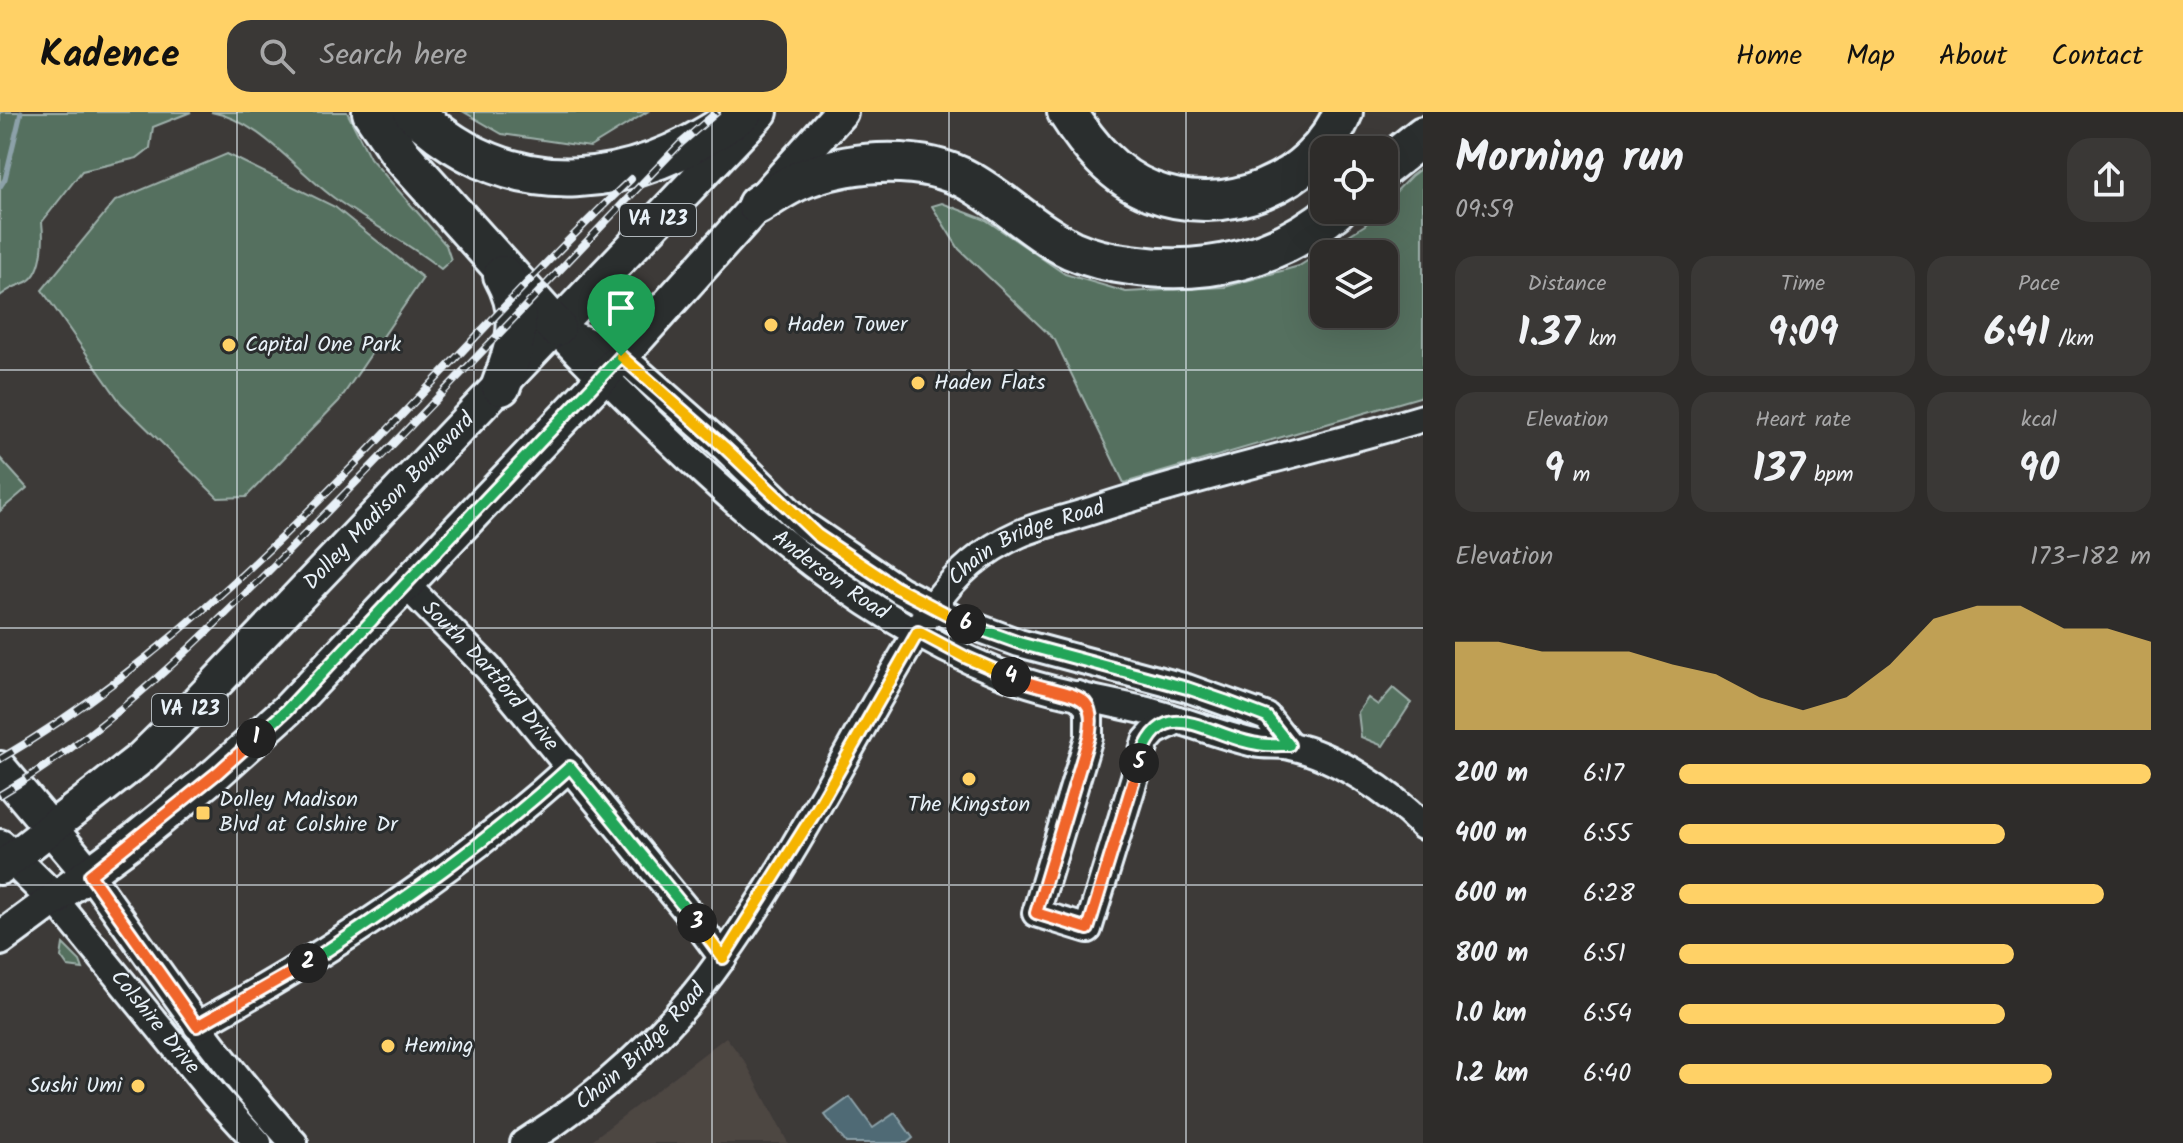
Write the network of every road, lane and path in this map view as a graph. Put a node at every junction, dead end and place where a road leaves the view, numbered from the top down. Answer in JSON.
{"nodes":[{"id":1,"x":372,"y":112,"type":"edge"},
{"id":2,"x":413,"y":112,"type":"edge"},
{"id":3,"x":743,"y":112,"type":"edge"},
{"id":4,"x":761,"y":112,"type":"edge"},
{"id":5,"x":841,"y":112,"type":"edge"},
{"id":6,"x":1067,"y":112,"type":"edge"},
{"id":7,"x":1343,"y":112,"type":"edge"},
{"id":8,"x":1423,"y":136,"type":"edge"},
{"id":9,"x":1398,"y":156,"type":"edge"},
{"id":10,"x":757,"y":205,"type":"junction"},
{"id":11,"x":1319,"y":224,"type":"edge"},
{"id":12,"x":494,"y":258,"type":"junction"},
{"id":13,"x":556,"y":327,"type":"junction"},
{"id":14,"x":613,"y":366,"type":"junction"},
{"id":15,"x":501,"y":386,"type":"junction"},
{"id":16,"x":1423,"y":418,"type":"edge"},
{"id":17,"x":406,"y":585,"type":"junction"},
{"id":18,"x":932,"y":608,"type":"junction"},
{"id":19,"x":918,"y":632,"type":"junction"},
{"id":20,"x":1078,"y":695,"type":"junction"},
{"id":21,"x":1178,"y":720,"type":"junction"},
{"id":22,"x":1289,"y":745,"type":"junction"},
{"id":23,"x":570,"y":767,"type":"junction"},
{"id":24,"x":0,"y":768,"type":"edge"},
{"id":25,"x":1423,"y":826,"type":"edge"},
{"id":26,"x":51,"y":830,"type":"junction"},
{"id":27,"x":4,"y":858,"type":"edge"},
{"id":28,"x":90,"y":875,"type":"junction"},
{"id":29,"x":55,"y":900,"type":"junction"},
{"id":30,"x":0,"y":939,"type":"edge"},
{"id":31,"x":723,"y":958,"type":"junction"},
{"id":32,"x":197,"y":1026,"type":"junction"},
{"id":33,"x":258,"y":1143,"type":"edge"},
{"id":34,"x":294,"y":1143,"type":"edge"},
{"id":35,"x":524,"y":1143,"type":"edge"}],
"edges":[{"from":1,"to":12,"type":"highway"},
{"from":2,"to":3,"type":"highway"},
{"from":4,"to":13,"type":"main road","name":"Dolley Madison Boulevard","number":"VA 123"},
{"from":5,"to":10,"type":"main road","number":"VA 123"},
{"from":6,"to":7,"type":"highway"},
{"from":8,"to":9,"type":"highway"},
{"from":10,"to":11,"type":"highway"},
{"from":10,"to":14,"type":"main road","number":"VA 123"},
{"from":12,"to":13,"type":"highway"},
{"from":12,"to":15,"type":"highway"},
{"from":13,"to":14,"type":"main road"},
{"from":13,"to":15,"type":"main road","name":"Dolley Madison Boulevard","number":"VA 123"},
{"from":14,"to":17,"type":"main road","number":"VA 123"},
{"from":14,"to":18,"type":"street","name":"Anderson Road"},
{"from":14,"to":19,"type":"street","name":"Anderson Road"},
{"from":15,"to":26,"type":"main road","name":"Dolley Madison Boulevard","number":"VA 123"},
{"from":16,"to":18,"type":"street","name":"Chain Bridge Road"},
{"from":17,"to":23,"type":"street","name":"South Dartford Drive"},
{"from":17,"to":28,"type":"main road","number":"VA 123"},
{"from":18,"to":19,"type":"street","name":"Chain Bridge Road"},
{"from":18,"to":22,"type":"street","name":"Anderson Road"},
{"from":19,"to":20,"type":"street","name":"Anderson Road"},
{"from":19,"to":31,"type":"street","name":"Chain Bridge Road"},
{"from":20,"to":21,"type":"street","name":"Anderson Road"},
{"from":20,"to":21,"type":"street"},
{"from":21,"to":22,"type":"street","name":"Anderson Road"},
{"from":22,"to":25,"type":"street","name":"Anderson Road"},
{"from":23,"to":31,"type":"street","name":"South Dartford Drive"},
{"from":23,"to":32,"type":"street"},
{"from":24,"to":26,"type":"main road"},
{"from":26,"to":27,"type":"main road","name":"Dolley Madison Boulevard","number":"VA 123"},
{"from":26,"to":28,"type":"main road"},
{"from":27,"to":29,"type":"main road"},
{"from":28,"to":29,"type":"main road","number":"VA 123"},
{"from":28,"to":32,"type":"street","name":"Colshire Drive"},
{"from":29,"to":30,"type":"main road","number":"VA 123"},
{"from":29,"to":33,"type":"street","name":"Colshire Drive"},
{"from":31,"to":35,"type":"street","name":"Chain Bridge Road"},
{"from":32,"to":34,"type":"street","name":"Colshire Drive"}]}
